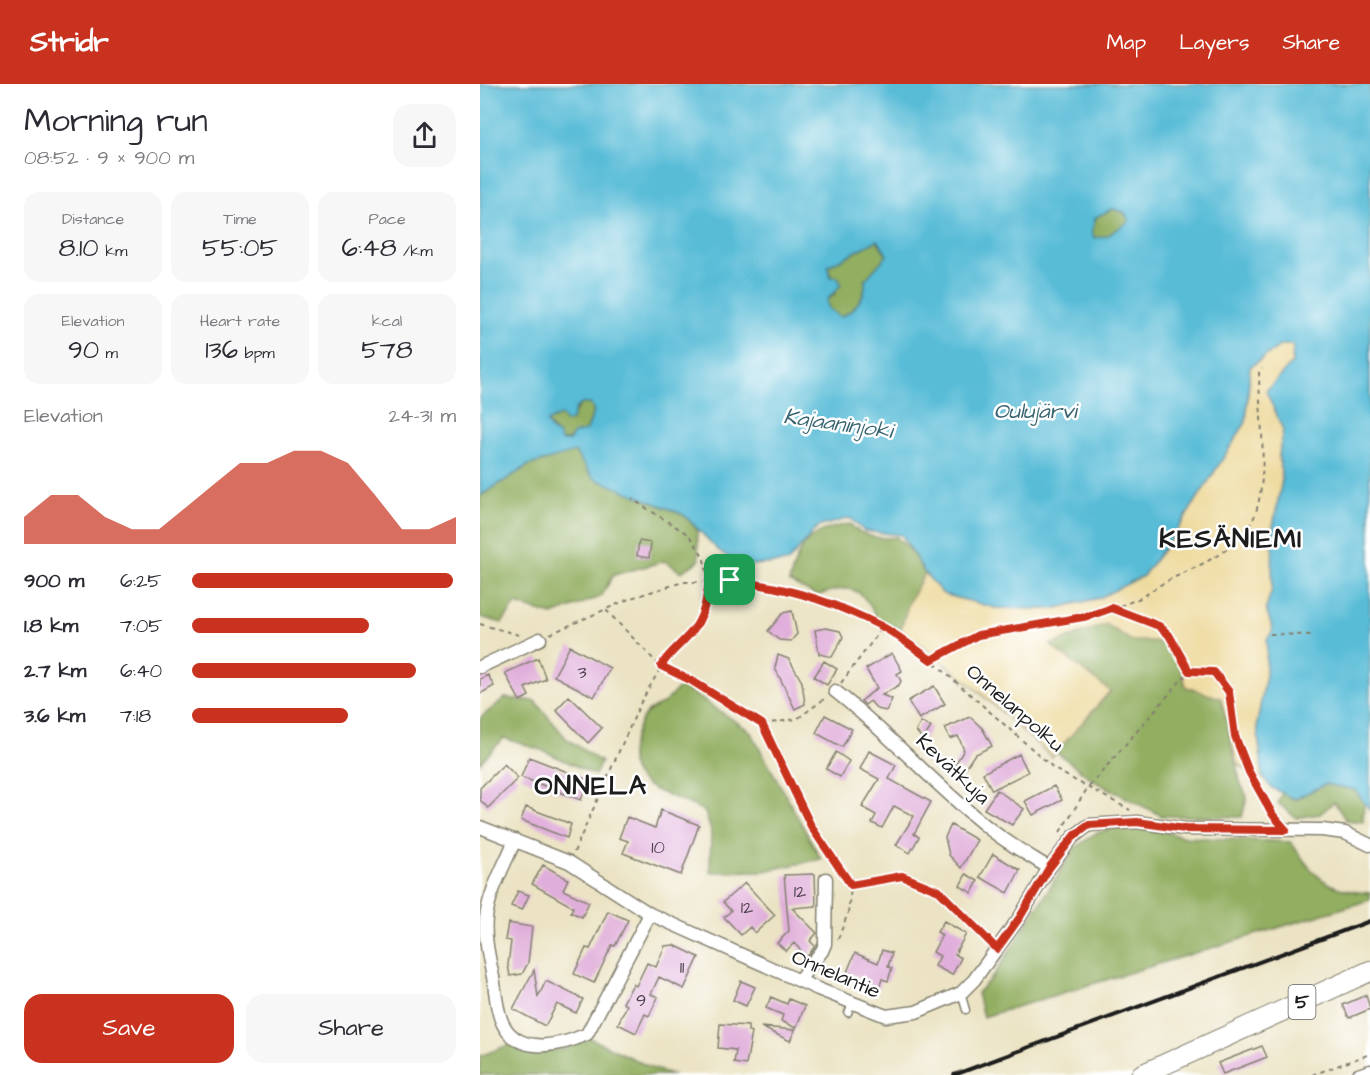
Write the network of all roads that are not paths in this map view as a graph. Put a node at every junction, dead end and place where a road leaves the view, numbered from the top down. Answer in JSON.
{"nodes":[{"id":1,"x":540,"y":639,"type":"road end"},
{"id":2,"x":480,"y":667,"type":"edge"},
{"id":3,"x":836,"y":691,"type":"dead end"},
{"id":4,"x":480,"y":827,"type":"edge"},
{"id":5,"x":515,"y":840,"type":"junction"},
{"id":6,"x":1370,"y":845,"type":"edge"},
{"id":7,"x":1049,"y":868,"type":"junction"},
{"id":8,"x":826,"y":879,"type":"dead end"},
{"id":9,"x":650,"y":914,"type":"junction"},
{"id":10,"x":1370,"y":971,"type":"edge"},
{"id":11,"x":799,"y":980,"type":"junction"},
{"id":12,"x":961,"y":993,"type":"junction"},
{"id":13,"x":966,"y":1010,"type":"dead end"},
{"id":14,"x":1370,"y":1071,"type":"edge"},
{"id":15,"x":1141,"y":1075,"type":"edge"},
{"id":16,"x":1358,"y":1075,"type":"edge"}],
"edges":[{"from":1,"to":2,"type":"street"},
{"from":3,"to":7,"type":"street","name":"Kevätkuja"},
{"from":4,"to":5,"type":"street","name":"Onnelantie"},
{"from":5,"to":9,"type":"street","name":"Onnelantie"},
{"from":5,"to":9,"type":"street"},
{"from":6,"to":7,"type":"street","name":"Onnelantie"},
{"from":7,"to":12,"type":"street","name":"Onnelantie"},
{"from":8,"to":11,"type":"street"},
{"from":9,"to":11,"type":"street","name":"Onnelantie"},
{"from":10,"to":15,"type":"highway","number":"5"},
{"from":11,"to":12,"type":"street","name":"Onnelantie"},
{"from":12,"to":13,"type":"lane"},
{"from":14,"to":16,"type":"street"}]}
